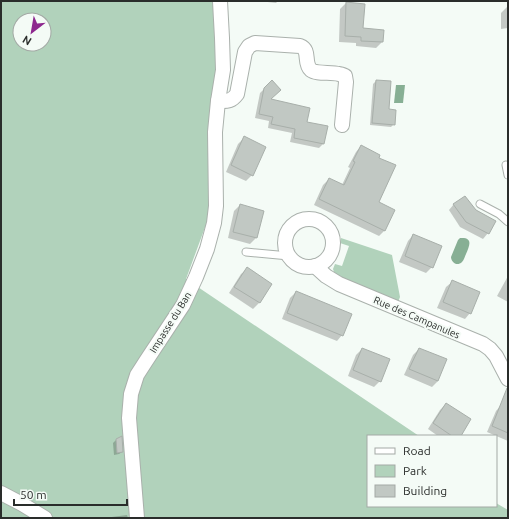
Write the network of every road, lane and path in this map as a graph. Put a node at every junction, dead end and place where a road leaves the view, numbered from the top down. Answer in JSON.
{"nodes":[{"id":1,"x":220,"y":1,"type":"edge"},
{"id":2,"x":218,"y":101,"type":"junction"},
{"id":3,"x":342,"y":125,"type":"dead end"},
{"id":4,"x":506,"y":165,"type":"dead end"},
{"id":5,"x":508,"y":175,"type":"edge"},
{"id":6,"x":480,"y":204,"type":"dead end"},
{"id":7,"x":508,"y":222,"type":"edge"},
{"id":8,"x":246,"y":252,"type":"dead end"},
{"id":9,"x":289,"y":256,"type":"junction"},
{"id":10,"x":315,"y":266,"type":"junction"},
{"id":11,"x":508,"y":379,"type":"edge"},
{"id":12,"x":1,"y":493,"type":"edge"},
{"id":13,"x":45,"y":518,"type":"edge"},
{"id":14,"x":137,"y":518,"type":"edge"}],
"edges":[{"from":1,"to":2,"type":"street","name":"Impasse du Ban"},
{"from":2,"to":3,"type":"street"},
{"from":2,"to":14,"type":"street","name":"Impasse du Ban"},
{"from":4,"to":5,"type":"lane"},
{"from":6,"to":7,"type":"lane"},
{"from":8,"to":9,"type":"lane"},
{"from":9,"to":10,"type":"street"},
{"from":9,"to":10,"type":"street"},
{"from":10,"to":11,"type":"street","name":"Rue des Campanules"},
{"from":12,"to":13,"type":"street"}]}
